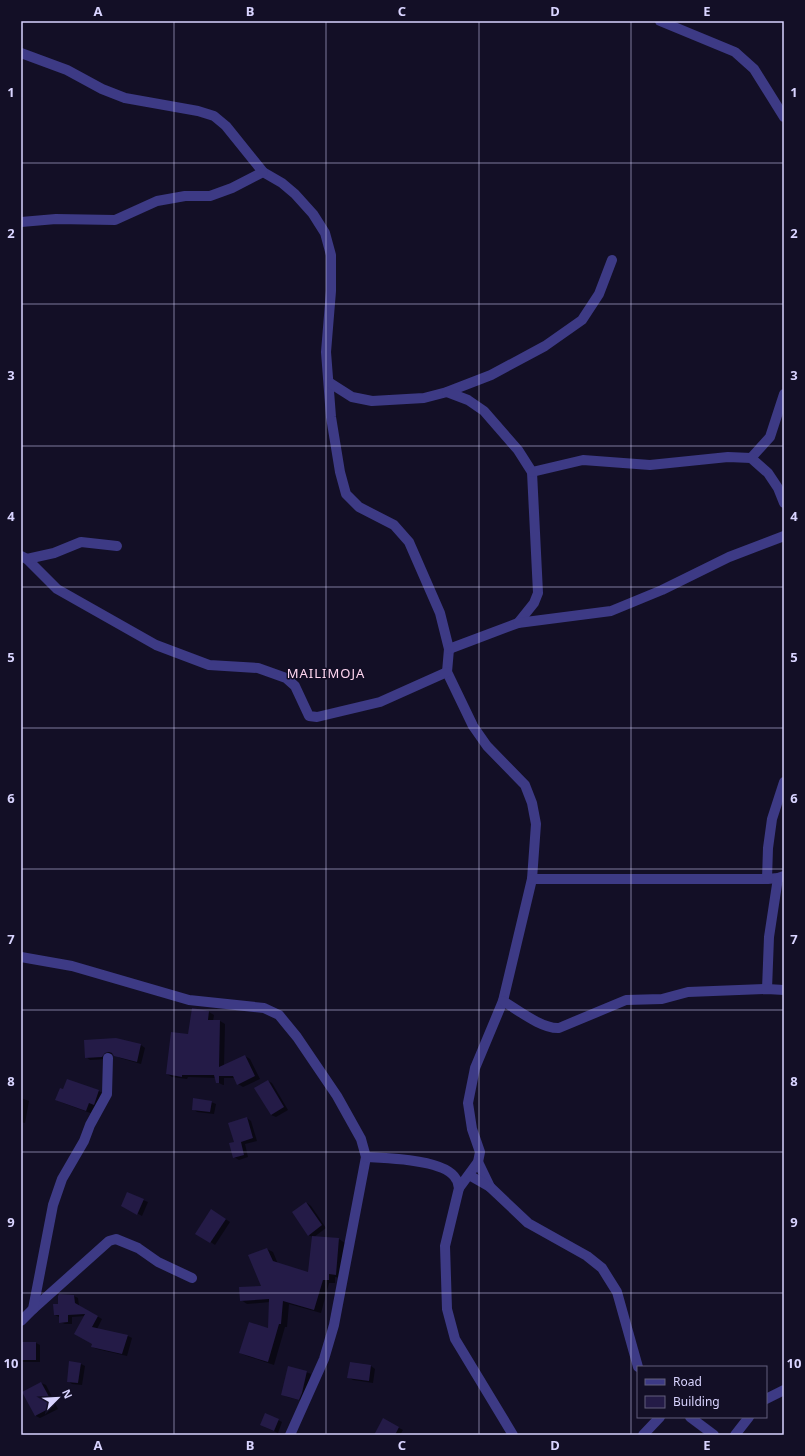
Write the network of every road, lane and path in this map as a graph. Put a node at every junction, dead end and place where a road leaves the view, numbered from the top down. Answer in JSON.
{"nodes":[{"id":1,"x":660,"y":21,"type":"edge"},
{"id":2,"x":21,"y":53,"type":"edge"},
{"id":3,"x":784,"y":117,"type":"edge"},
{"id":4,"x":263,"y":172,"type":"junction"},
{"id":5,"x":21,"y":222,"type":"edge"},
{"id":6,"x":612,"y":260,"type":"dead end"},
{"id":7,"x":330,"y":384,"type":"junction"},
{"id":8,"x":447,"y":392,"type":"junction"},
{"id":9,"x":784,"y":394,"type":"edge"},
{"id":10,"x":751,"y":458,"type":"junction"},
{"id":11,"x":532,"y":472,"type":"junction"},
{"id":12,"x":784,"y":503,"type":"edge"},
{"id":13,"x":784,"y":536,"type":"edge"},
{"id":14,"x":117,"y":546,"type":"dead end"},
{"id":15,"x":24,"y":557,"type":"edge"},
{"id":16,"x":518,"y":623,"type":"junction"},
{"id":17,"x":449,"y":649,"type":"junction"},
{"id":18,"x":447,"y":672,"type":"junction"},
{"id":19,"x":784,"y":782,"type":"edge"},
{"id":20,"x":781,"y":877,"type":"edge"},
{"id":21,"x":532,"y":879,"type":"junction"},
{"id":22,"x":767,"y":879,"type":"junction"},
{"id":23,"x":21,"y":957,"type":"edge"},
{"id":24,"x":767,"y":989,"type":"junction"},
{"id":25,"x":784,"y":990,"type":"edge"},
{"id":26,"x":503,"y":1001,"type":"junction"},
{"id":27,"x":108,"y":1058,"type":"dead end"},
{"id":28,"x":366,"y":1157,"type":"junction"},
{"id":29,"x":478,"y":1162,"type":"junction"},
{"id":30,"x":469,"y":1175,"type":"junction"},
{"id":31,"x":490,"y":1187,"type":"junction"},
{"id":32,"x":459,"y":1188,"type":"junction"},
{"id":33,"x":192,"y":1278,"type":"dead end"},
{"id":34,"x":34,"y":1309,"type":"junction"},
{"id":35,"x":21,"y":1321,"type":"edge"},
{"id":36,"x":638,"y":1366,"type":"edge"},
{"id":37,"x":784,"y":1390,"type":"edge"},
{"id":38,"x":767,"y":1398,"type":"edge"},
{"id":39,"x":659,"y":1418,"type":"edge"},
{"id":40,"x":691,"y":1418,"type":"edge"},
{"id":41,"x":748,"y":1418,"type":"edge"},
{"id":42,"x":290,"y":1435,"type":"edge"},
{"id":43,"x":513,"y":1435,"type":"edge"},
{"id":44,"x":643,"y":1435,"type":"edge"},
{"id":45,"x":714,"y":1435,"type":"edge"},
{"id":46,"x":735,"y":1435,"type":"edge"}],
"edges":[{"from":1,"to":3,"type":"street"},
{"from":2,"to":4,"type":"street"},
{"from":4,"to":5,"type":"street"},
{"from":4,"to":7,"type":"street"},
{"from":6,"to":8,"type":"street"},
{"from":7,"to":8,"type":"street"},
{"from":7,"to":17,"type":"street"},
{"from":8,"to":11,"type":"street"},
{"from":9,"to":10,"type":"street"},
{"from":10,"to":11,"type":"street"},
{"from":10,"to":12,"type":"street"},
{"from":11,"to":16,"type":"street"},
{"from":13,"to":16,"type":"street"},
{"from":14,"to":15,"type":"street"},
{"from":15,"to":18,"type":"street"},
{"from":16,"to":17,"type":"street"},
{"from":17,"to":18,"type":"street"},
{"from":18,"to":21,"type":"street"},
{"from":19,"to":22,"type":"street"},
{"from":20,"to":22,"type":"street"},
{"from":20,"to":24,"type":"street"},
{"from":21,"to":22,"type":"street"},
{"from":21,"to":26,"type":"street"},
{"from":23,"to":28,"type":"street"},
{"from":24,"to":25,"type":"street"},
{"from":24,"to":26,"type":"street"},
{"from":26,"to":29,"type":"street"},
{"from":27,"to":34,"type":"street"},
{"from":28,"to":32,"type":"street"},
{"from":28,"to":42,"type":"street"},
{"from":29,"to":30,"type":"street"},
{"from":29,"to":31,"type":"street"},
{"from":30,"to":31,"type":"street"},
{"from":30,"to":32,"type":"street"},
{"from":31,"to":36,"type":"street"},
{"from":32,"to":43,"type":"street"},
{"from":33,"to":34,"type":"street"},
{"from":34,"to":35,"type":"street"},
{"from":37,"to":38,"type":"street"},
{"from":39,"to":44,"type":"street"},
{"from":40,"to":45,"type":"street"},
{"from":41,"to":46,"type":"street"}]}
